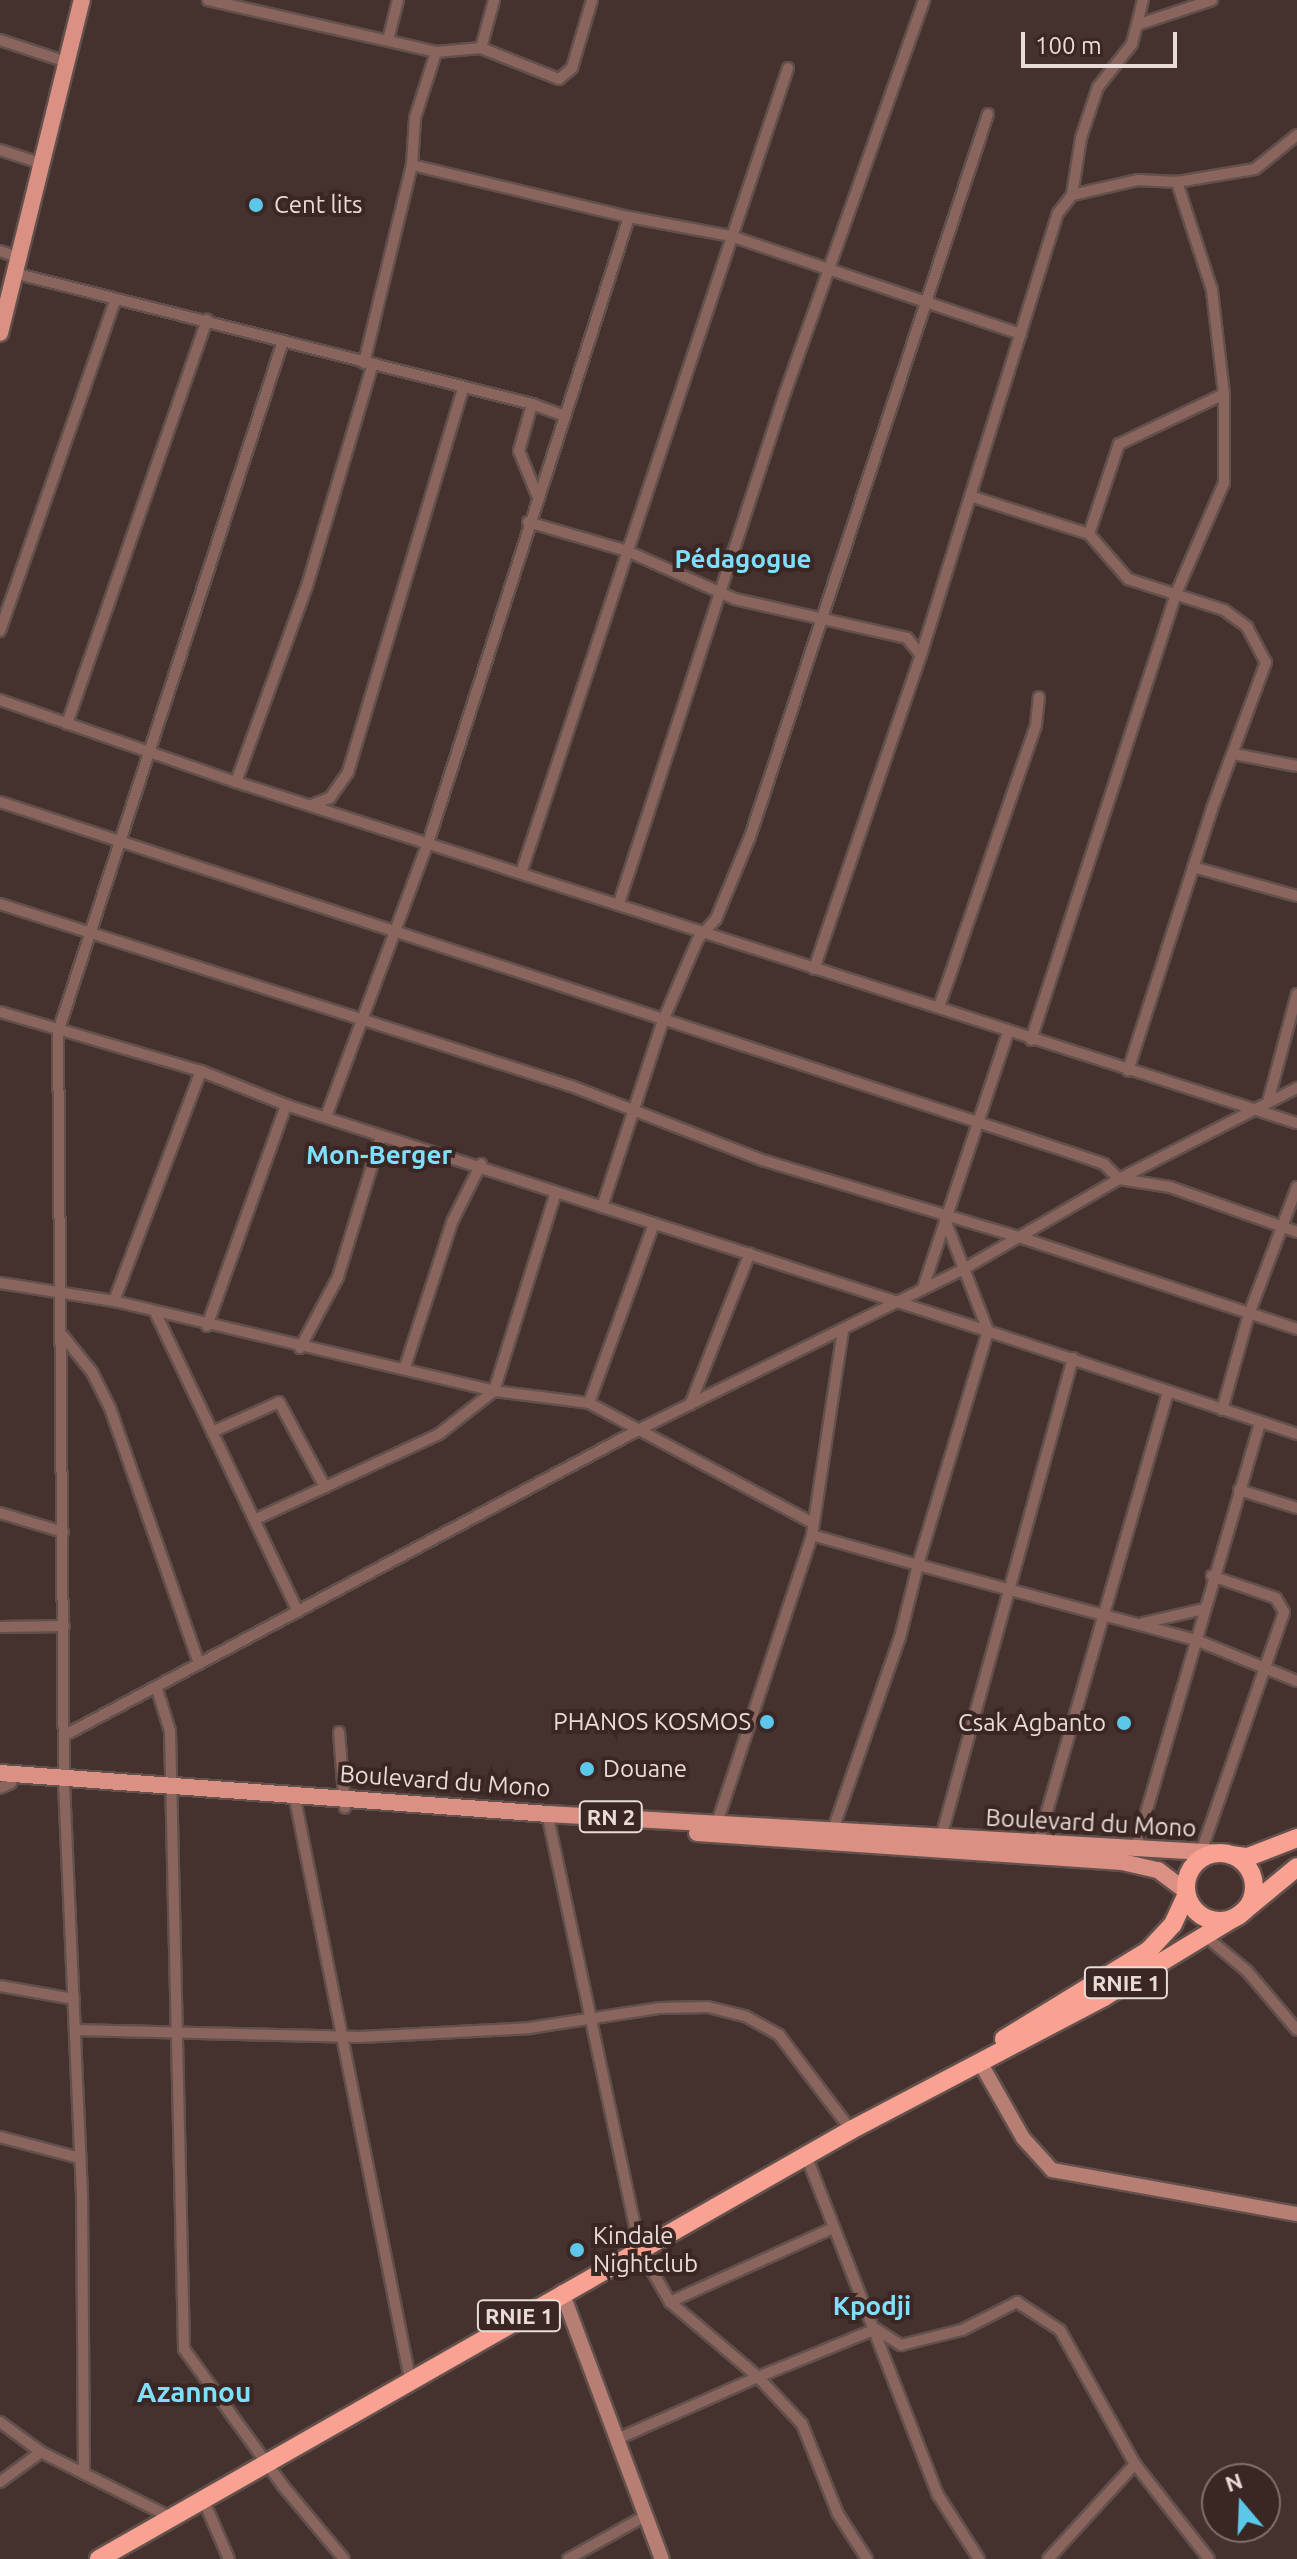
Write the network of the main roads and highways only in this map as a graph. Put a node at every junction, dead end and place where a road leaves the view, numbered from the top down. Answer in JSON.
{"nodes":[{"id":1,"x":82,"y":0,"type":"edge"},
{"id":2,"x":0,"y":333,"type":"edge"},
{"id":3,"x":3,"y":1782,"type":"edge"},
{"id":4,"x":169,"y":1791,"type":"junction"},
{"id":5,"x":345,"y":1803,"type":"junction"},
{"id":6,"x":715,"y":1829,"type":"junction"},
{"id":7,"x":1297,"y":1838,"type":"edge"},
{"id":8,"x":1035,"y":1849,"type":"junction"},
{"id":9,"x":1226,"y":1854,"type":"junction"},
{"id":10,"x":1297,"y":1867,"type":"edge"},
{"id":11,"x":1186,"y":1894,"type":"junction"},
{"id":12,"x":1239,"y":1915,"type":"junction"},
{"id":13,"x":943,"y":2081,"type":"junction"},
{"id":14,"x":99,"y":2559,"type":"edge"}],
"edges":[{"from":1,"to":2,"type":"main road"},
{"from":3,"to":4,"type":"main road","name":"Boulevard du Mono","number":"RN 2"},
{"from":4,"to":5,"type":"main road","name":"Boulevard du Mono","number":"RN 2"},
{"from":4,"to":5,"type":"main road","name":"Boulevard du Mono","number":"RN 2"},
{"from":5,"to":6,"type":"main road","name":"Boulevard du Mono","number":"RN 2"},
{"from":5,"to":6,"type":"main road","name":"Boulevard du Mono","number":"RN 2"},
{"from":6,"to":8,"type":"main road","name":"Boulevard du Mono","number":"RN 2"},
{"from":7,"to":9,"type":"highway"},
{"from":8,"to":9,"type":"main road","name":"Boulevard du Mono","number":"RN 2"},
{"from":8,"to":11,"type":"main road","name":"Boulevard du Mono","number":"RN 2"},
{"from":9,"to":11,"type":"highway"},
{"from":9,"to":12,"type":"highway"},
{"from":10,"to":12,"type":"highway","number":"RNIE 1"},
{"from":11,"to":12,"type":"highway"},
{"from":11,"to":13,"type":"highway","number":"RNIE 1"},
{"from":12,"to":13,"type":"highway","number":"RNIE 1"},
{"from":13,"to":14,"type":"highway","number":"RNIE 1"}]}
